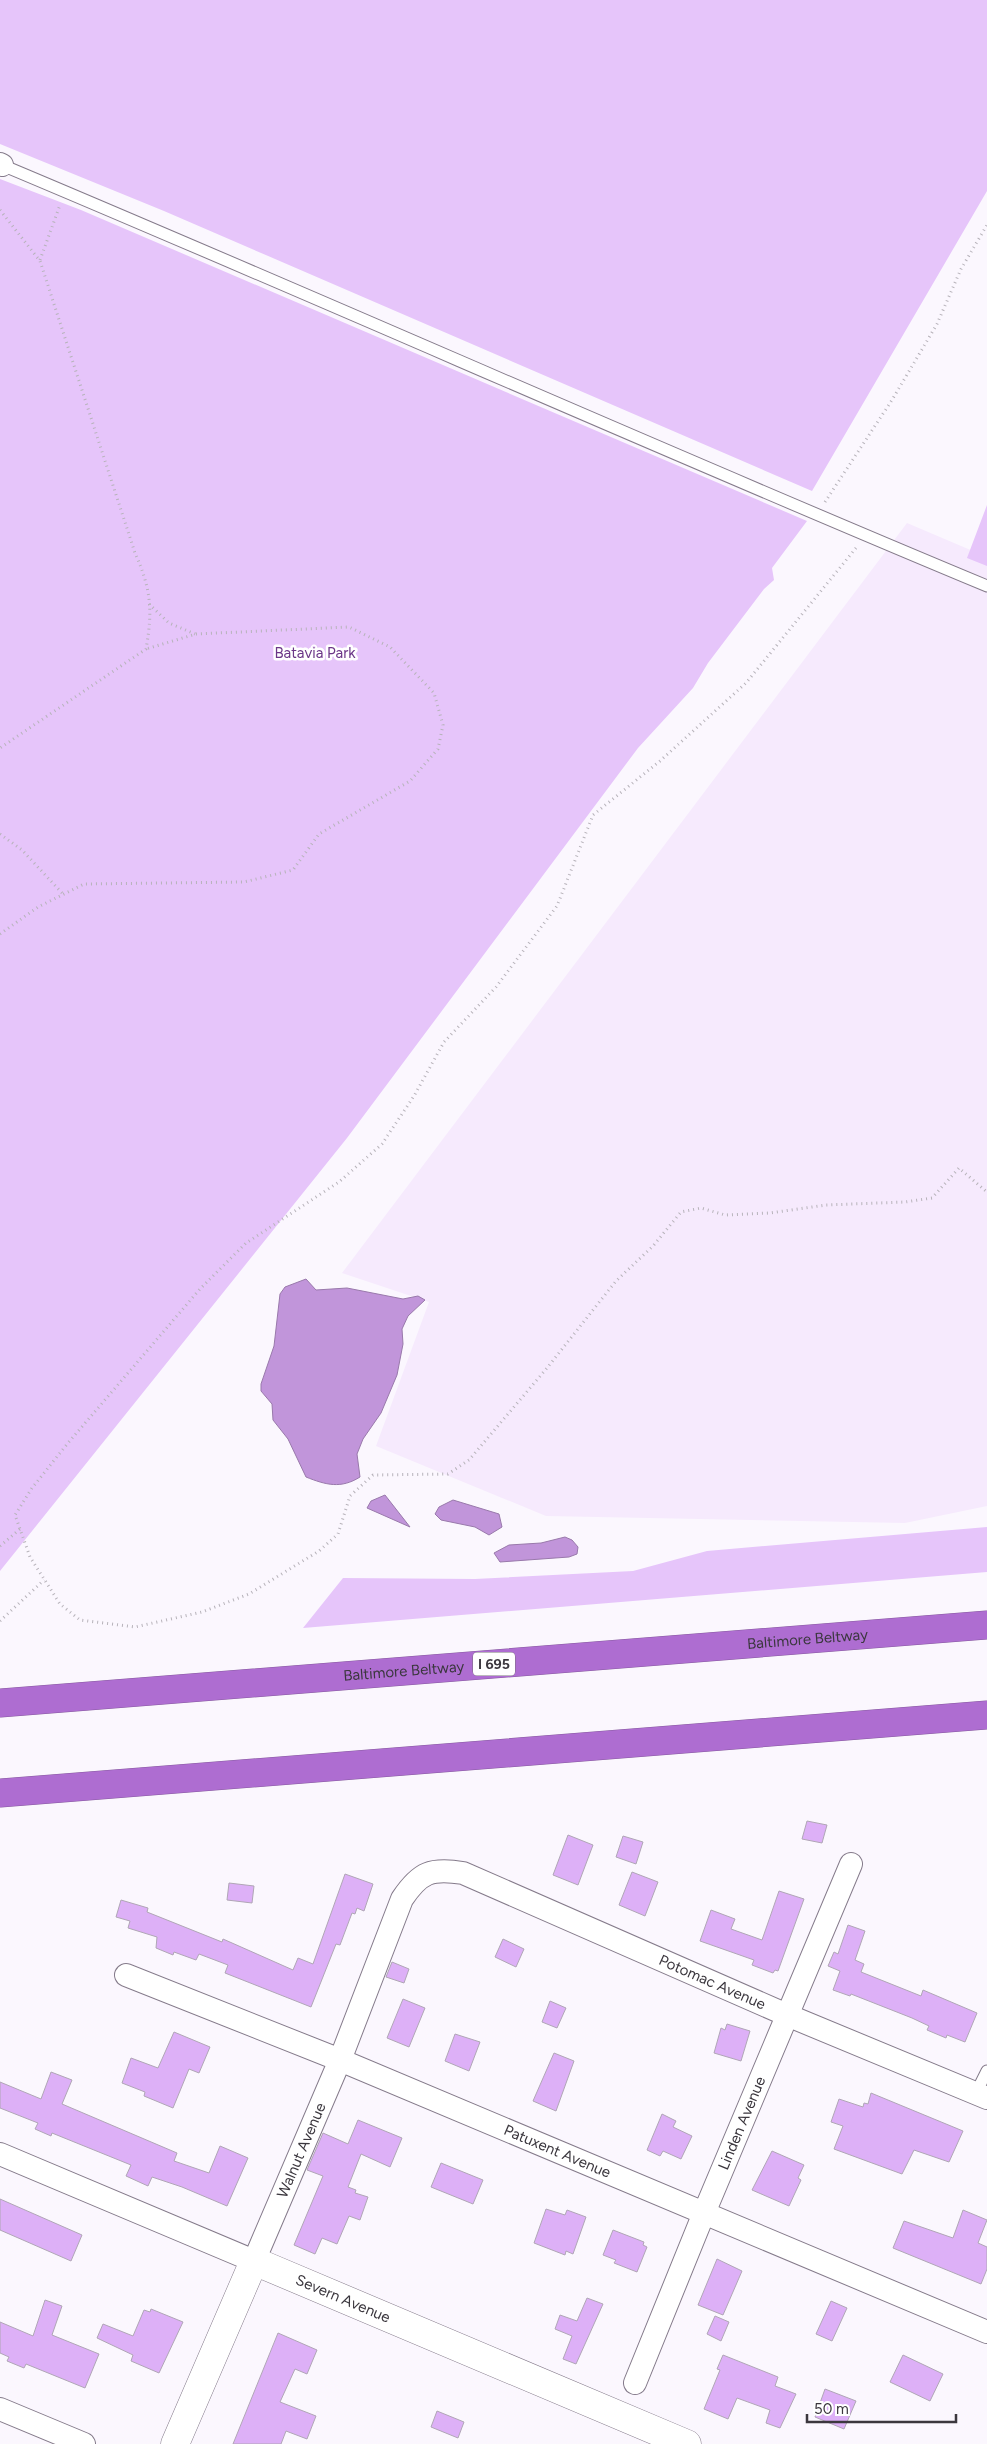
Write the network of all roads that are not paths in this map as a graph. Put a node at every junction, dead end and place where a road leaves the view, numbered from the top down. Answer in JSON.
{"nodes":[{"id":1,"x":1,"y":165,"type":"edge"},
{"id":2,"x":987,"y":586,"type":"edge"},
{"id":3,"x":987,"y":1625,"type":"edge"},
{"id":4,"x":0,"y":1703,"type":"edge"},
{"id":5,"x":987,"y":1715,"type":"edge"},
{"id":6,"x":0,"y":1793,"type":"edge"},
{"id":7,"x":851,"y":1864,"type":"dead end"},
{"id":8,"x":438,"y":1870,"type":"joint"},
{"id":9,"x":126,"y":1975,"type":"dead end"},
{"id":10,"x":787,"y":2015,"type":"junction"},
{"id":11,"x":340,"y":2060,"type":"junction"},
{"id":12,"x":987,"y":2071,"type":"edge"},
{"id":13,"x":982,"y":2096,"type":"edge"},
{"id":14,"x":0,"y":2154,"type":"edge"},
{"id":15,"x":704,"y":2213,"type":"junction"},
{"id":16,"x":254,"y":2261,"type":"junction"},
{"id":17,"x":987,"y":2332,"type":"edge"},
{"id":18,"x":635,"y":2383,"type":"dead end"},
{"id":19,"x":0,"y":2409,"type":"edge"},
{"id":20,"x":84,"y":2444,"type":"edge"},
{"id":21,"x":174,"y":2444,"type":"edge"},
{"id":22,"x":687,"y":2444,"type":"edge"}],
"edges":[{"from":1,"to":2,"type":"lane"},
{"from":3,"to":4,"type":"highway","name":"Baltimore Beltway","number":"I 695"},
{"from":5,"to":6,"type":"highway"},
{"from":7,"to":10,"type":"street","name":"Linden Avenue"},
{"from":8,"to":10,"type":"street","name":"Potomac Avenue"},
{"from":8,"to":11,"type":"street","name":"Walnut Avenue"},
{"from":9,"to":11,"type":"street","name":"Patuxent Avenue"},
{"from":10,"to":13,"type":"street","name":"Potomac Avenue"},
{"from":10,"to":15,"type":"street","name":"Linden Avenue"},
{"from":11,"to":15,"type":"street","name":"Patuxent Avenue"},
{"from":11,"to":16,"type":"street","name":"Walnut Avenue"},
{"from":12,"to":13,"type":"lane"},
{"from":14,"to":16,"type":"street","name":"Severn Avenue"},
{"from":15,"to":17,"type":"street","name":"Patuxent Avenue"},
{"from":15,"to":18,"type":"street","name":"Linden Avenue"},
{"from":16,"to":21,"type":"street","name":"Walnut Avenue"},
{"from":16,"to":22,"type":"street","name":"Severn Avenue"},
{"from":19,"to":20,"type":"street"}]}
